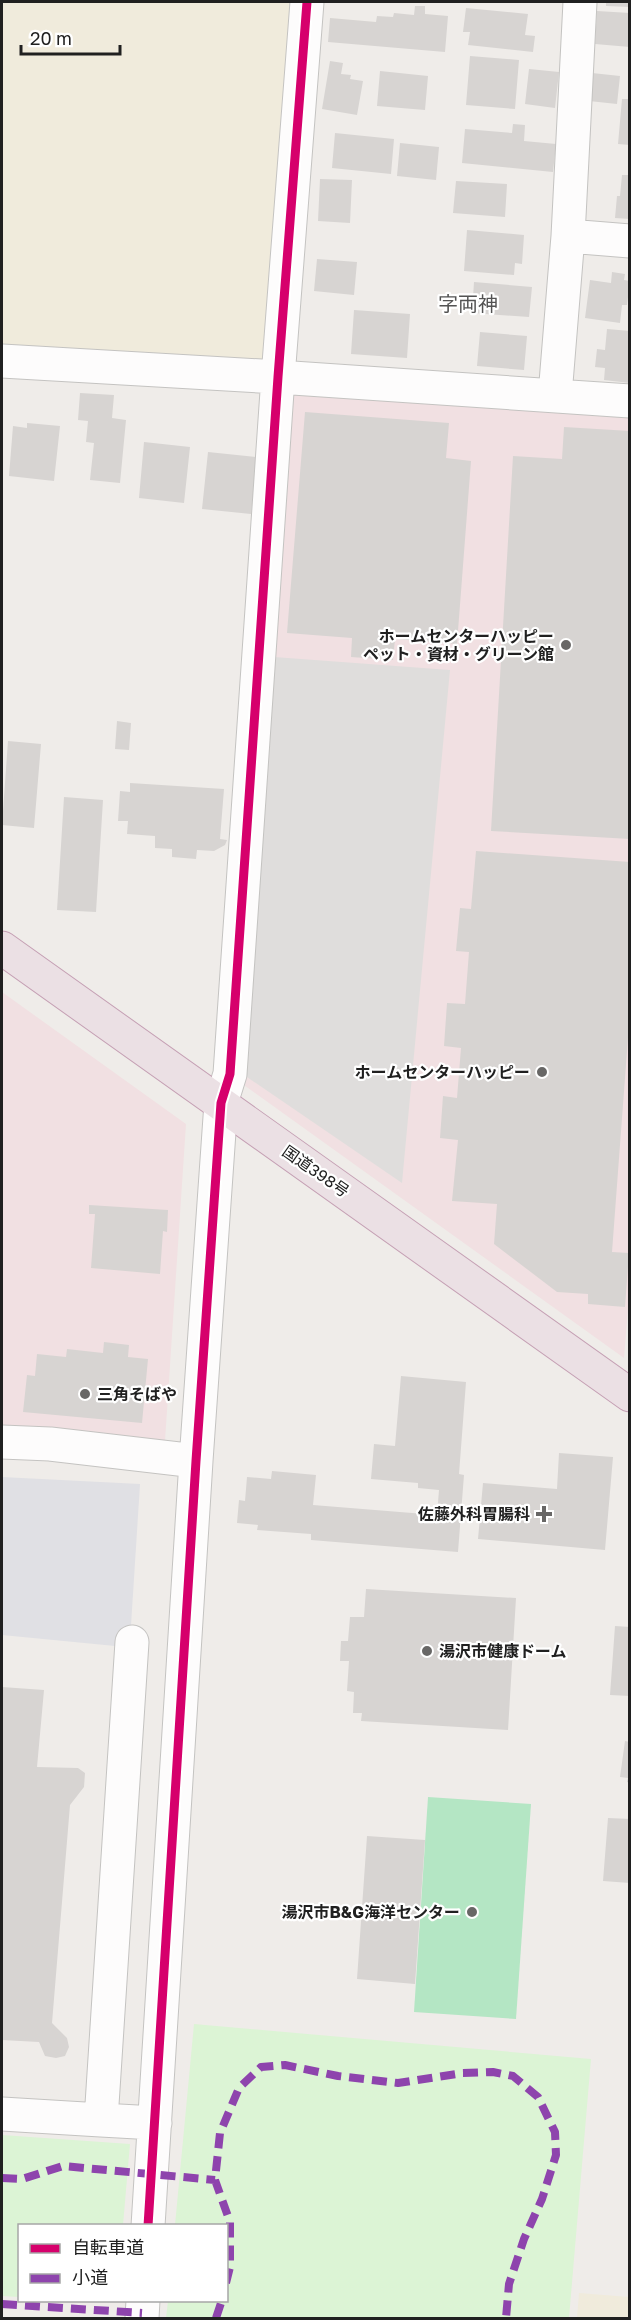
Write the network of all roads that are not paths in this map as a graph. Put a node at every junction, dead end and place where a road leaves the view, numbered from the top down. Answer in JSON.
{"nodes":[{"id":1,"x":307,"y":2,"type":"edge"},
{"id":2,"x":580,"y":2,"type":"edge"},
{"id":3,"x":568,"y":236,"type":"junction"},
{"id":4,"x":630,"y":241,"type":"edge"},
{"id":5,"x":2,"y":361,"type":"edge"},
{"id":6,"x":278,"y":376,"type":"junction"},
{"id":7,"x":555,"y":395,"type":"junction"},
{"id":8,"x":630,"y":400,"type":"edge"},
{"id":9,"x":2,"y":948,"type":"edge"},
{"id":10,"x":221,"y":1103,"type":"junction"},
{"id":11,"x":630,"y":1395,"type":"edge"},
{"id":12,"x":2,"y":1442,"type":"edge"},
{"id":13,"x":196,"y":1461,"type":"junction"},
{"id":14,"x":132,"y":1642,"type":"dead end"},
{"id":15,"x":2,"y":2114,"type":"edge"},
{"id":16,"x":100,"y":2120,"type":"junction"},
{"id":17,"x":155,"y":2123,"type":"junction"},
{"id":18,"x":148,"y":2224,"type":"edge"},
{"id":19,"x":143,"y":2302,"type":"edge"},
{"id":20,"x":142,"y":2319,"type":"edge"}],
"edges":[{"from":1,"to":6,"type":"street"},
{"from":2,"to":3,"type":"street"},
{"from":3,"to":4,"type":"street"},
{"from":3,"to":7,"type":"street"},
{"from":5,"to":6,"type":"street"},
{"from":6,"to":7,"type":"street"},
{"from":6,"to":10,"type":"street"},
{"from":7,"to":8,"type":"street"},
{"from":9,"to":10,"type":"highway","name":"国道398号"},
{"from":10,"to":11,"type":"highway","name":"国道398号"},
{"from":10,"to":13,"type":"street"},
{"from":12,"to":13,"type":"street"},
{"from":13,"to":17,"type":"street"},
{"from":14,"to":16,"type":"street"},
{"from":15,"to":16,"type":"street"},
{"from":16,"to":17,"type":"street"},
{"from":17,"to":18,"type":"street"},
{"from":19,"to":20,"type":"street"}]}
